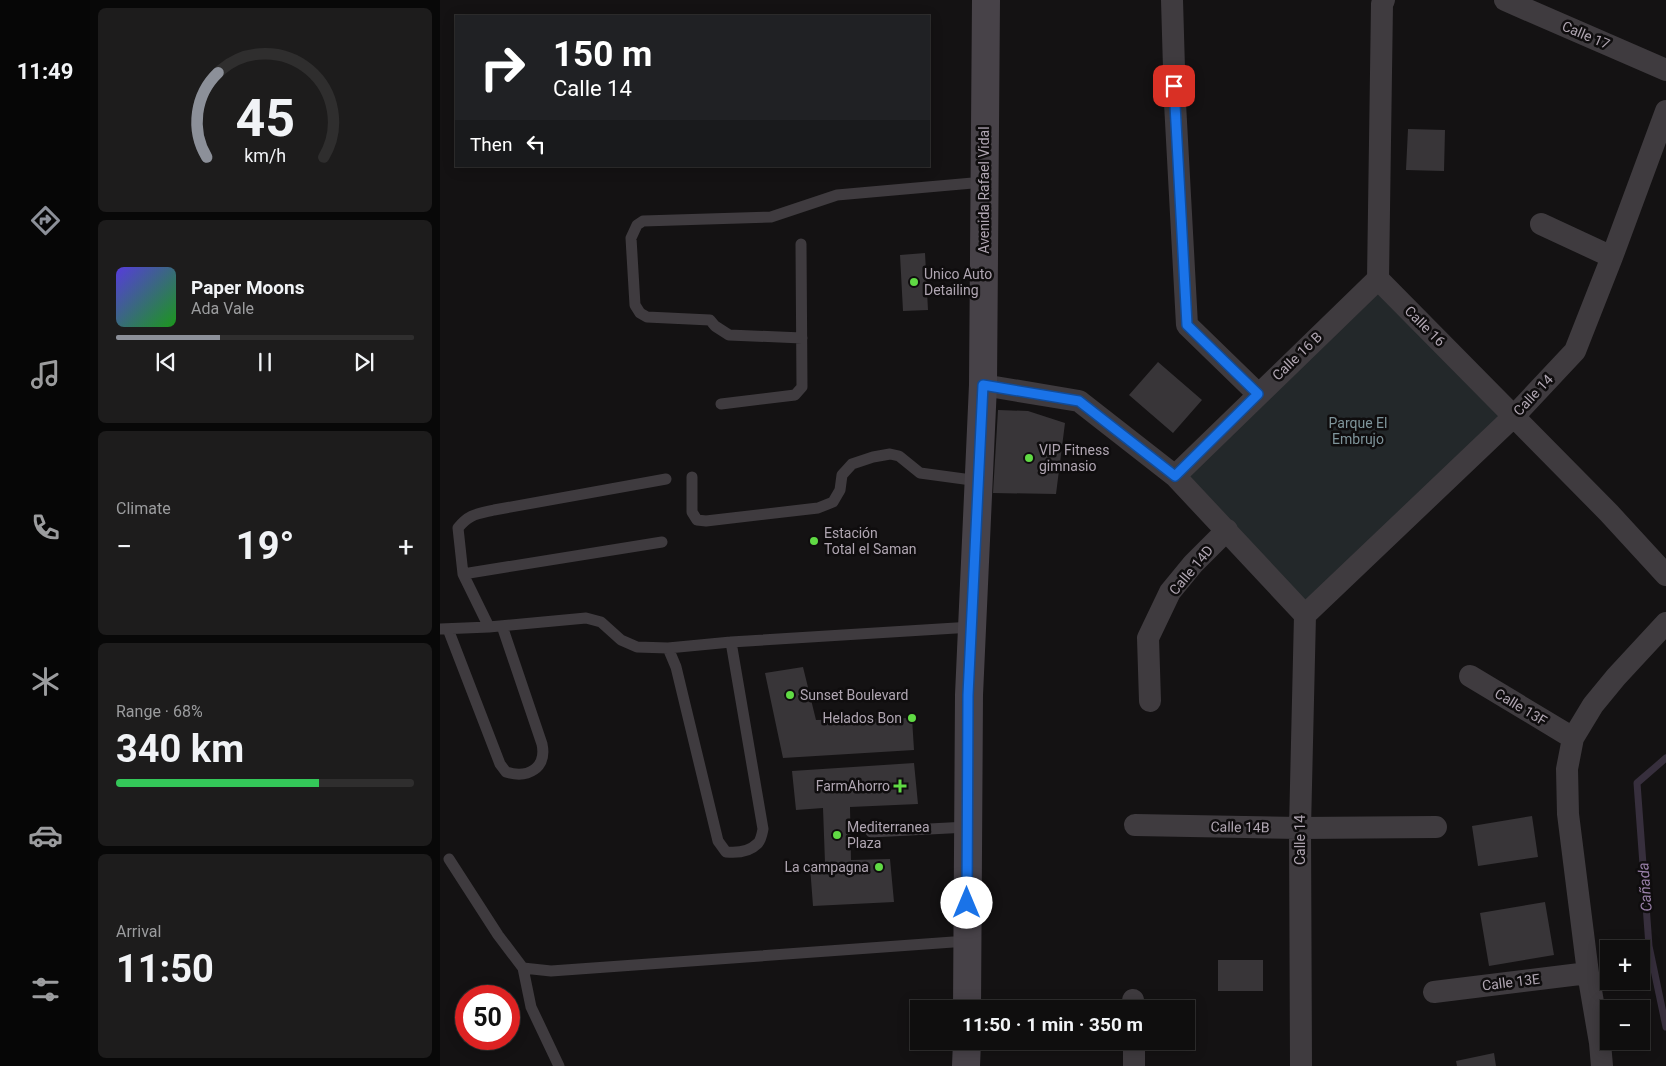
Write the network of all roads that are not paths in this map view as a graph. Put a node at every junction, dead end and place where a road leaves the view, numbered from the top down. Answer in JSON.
{"nodes":[{"id":1,"x":986,"y":0,"type":"edge"},
{"id":2,"x":1172,"y":0,"type":"edge"},
{"id":3,"x":1384,"y":0,"type":"edge"},
{"id":4,"x":1505,"y":0,"type":"edge"},
{"id":5,"x":1666,"y":70,"type":"edge"},
{"id":6,"x":1666,"y":112,"type":"edge"},
{"id":7,"x":984,"y":182,"type":"junction"},
{"id":8,"x":1541,"y":224,"type":"dead end"},
{"id":9,"x":802,"y":244,"type":"dead end"},
{"id":10,"x":1612,"y":257,"type":"junction"},
{"id":11,"x":1378,"y":279,"type":"junction"},
{"id":12,"x":802,"y":338,"type":"junction"},
{"id":13,"x":983,"y":385,"type":"junction"},
{"id":14,"x":1258,"y":394,"type":"junction"},
{"id":15,"x":722,"y":404,"type":"dead end"},
{"id":16,"x":1514,"y":416,"type":"junction"},
{"id":17,"x":1175,"y":476,"type":"junction"},
{"id":18,"x":692,"y":477,"type":"dead end"},
{"id":19,"x":666,"y":479,"type":"dead end"},
{"id":20,"x":979,"y":481,"type":"junction"},
{"id":21,"x":1227,"y":530,"type":"junction"},
{"id":22,"x":662,"y":542,"type":"dead end"},
{"id":23,"x":464,"y":574,"type":"junction"},
{"id":24,"x":1666,"y":575,"type":"edge"},
{"id":25,"x":1305,"y":615,"type":"junction"},
{"id":26,"x":1666,"y":623,"type":"edge"},
{"id":27,"x":502,"y":626,"type":"junction"},
{"id":28,"x":489,"y":627,"type":"junction"},
{"id":29,"x":972,"y":627,"type":"junction"},
{"id":30,"x":444,"y":629,"type":"edge"},
{"id":31,"x":731,"y":642,"type":"junction"},
{"id":32,"x":668,"y":648,"type":"junction"},
{"id":33,"x":1470,"y":676,"type":"dead end"},
{"id":34,"x":1150,"y":701,"type":"dead end"},
{"id":35,"x":1573,"y":738,"type":"junction"},
{"id":36,"x":1135,"y":825,"type":"dead end"},
{"id":37,"x":1436,"y":827,"type":"dead end"},
{"id":38,"x":968,"y":828,"type":"junction"},
{"id":39,"x":1300,"y":828,"type":"junction"},
{"id":40,"x":871,"y":832,"type":"dead end"},
{"id":41,"x":449,"y":859,"type":"dead end"},
{"id":42,"x":967,"y":941,"type":"junction"},
{"id":43,"x":523,"y":968,"type":"junction"},
{"id":44,"x":1588,"y":973,"type":"junction"},
{"id":45,"x":1434,"y":992,"type":"dead end"},
{"id":46,"x":967,"y":1000,"type":"edge"},
{"id":47,"x":967,"y":1050,"type":"edge"},
{"id":48,"x":1134,"y":1050,"type":"edge"},
{"id":49,"x":559,"y":1066,"type":"edge"},
{"id":50,"x":966,"y":1066,"type":"edge"},
{"id":51,"x":1134,"y":1066,"type":"edge"},
{"id":52,"x":1301,"y":1066,"type":"edge"},
{"id":53,"x":1602,"y":1066,"type":"edge"}],
"edges":[{"from":1,"to":7,"type":"main road","name":"Avenida Rafael Vidal"},
{"from":2,"to":14,"type":"street"},
{"from":3,"to":11,"type":"street"},
{"from":4,"to":5,"type":"street","name":"Calle 17"},
{"from":6,"to":10,"type":"street","name":"Calle 14"},
{"from":7,"to":12,"type":"lane"},
{"from":7,"to":13,"type":"main road","name":"Avenida Rafael Vidal"},
{"from":8,"to":10,"type":"street"},
{"from":9,"to":12,"type":"lane"},
{"from":10,"to":16,"type":"street","name":"Calle 14"},
{"from":11,"to":14,"type":"street","name":"Calle 16 B"},
{"from":11,"to":16,"type":"street","name":"Calle 16"},
{"from":12,"to":15,"type":"lane"},
{"from":13,"to":17,"type":"street"},
{"from":13,"to":20,"type":"main road","name":"Avenida Rafael Vidal"},
{"from":14,"to":17,"type":"street","name":"Calle 16 B"},
{"from":16,"to":24,"type":"street","name":"Calle 16"},
{"from":16,"to":25,"type":"street","name":"Calle 14"},
{"from":17,"to":21,"type":"street"},
{"from":18,"to":20,"type":"lane"},
{"from":19,"to":23,"type":"lane"},
{"from":20,"to":29,"type":"main road","name":"Avenida Rafael Vidal"},
{"from":21,"to":25,"type":"street"},
{"from":21,"to":34,"type":"street","name":"Calle 14D"},
{"from":22,"to":23,"type":"lane"},
{"from":23,"to":28,"type":"lane"},
{"from":25,"to":39,"type":"street","name":"Calle 14"},
{"from":26,"to":35,"type":"street"},
{"from":27,"to":28,"type":"lane"},
{"from":27,"to":30,"type":"lane"},
{"from":27,"to":32,"type":"lane"},
{"from":28,"to":30,"type":"lane"},
{"from":29,"to":31,"type":"lane"},
{"from":29,"to":38,"type":"main road","name":"Avenida Rafael Vidal"},
{"from":31,"to":32,"type":"lane"},
{"from":31,"to":32,"type":"lane"},
{"from":33,"to":35,"type":"street","name":"Calle 13F"},
{"from":35,"to":44,"type":"street"},
{"from":36,"to":39,"type":"street","name":"Calle 14B"},
{"from":37,"to":39,"type":"street","name":"Calle 14B"},
{"from":38,"to":40,"type":"lane"},
{"from":38,"to":42,"type":"main road","name":"Avenida Rafael Vidal"},
{"from":39,"to":52,"type":"street","name":"Calle 14"},
{"from":41,"to":43,"type":"lane"},
{"from":42,"to":43,"type":"lane"},
{"from":42,"to":46,"type":"main road","name":"Avenida Rafael Vidal"},
{"from":43,"to":49,"type":"lane"},
{"from":44,"to":45,"type":"street","name":"Calle 13E"},
{"from":44,"to":53,"type":"street"},
{"from":47,"to":50,"type":"main road"},
{"from":48,"to":51,"type":"street"}]}
